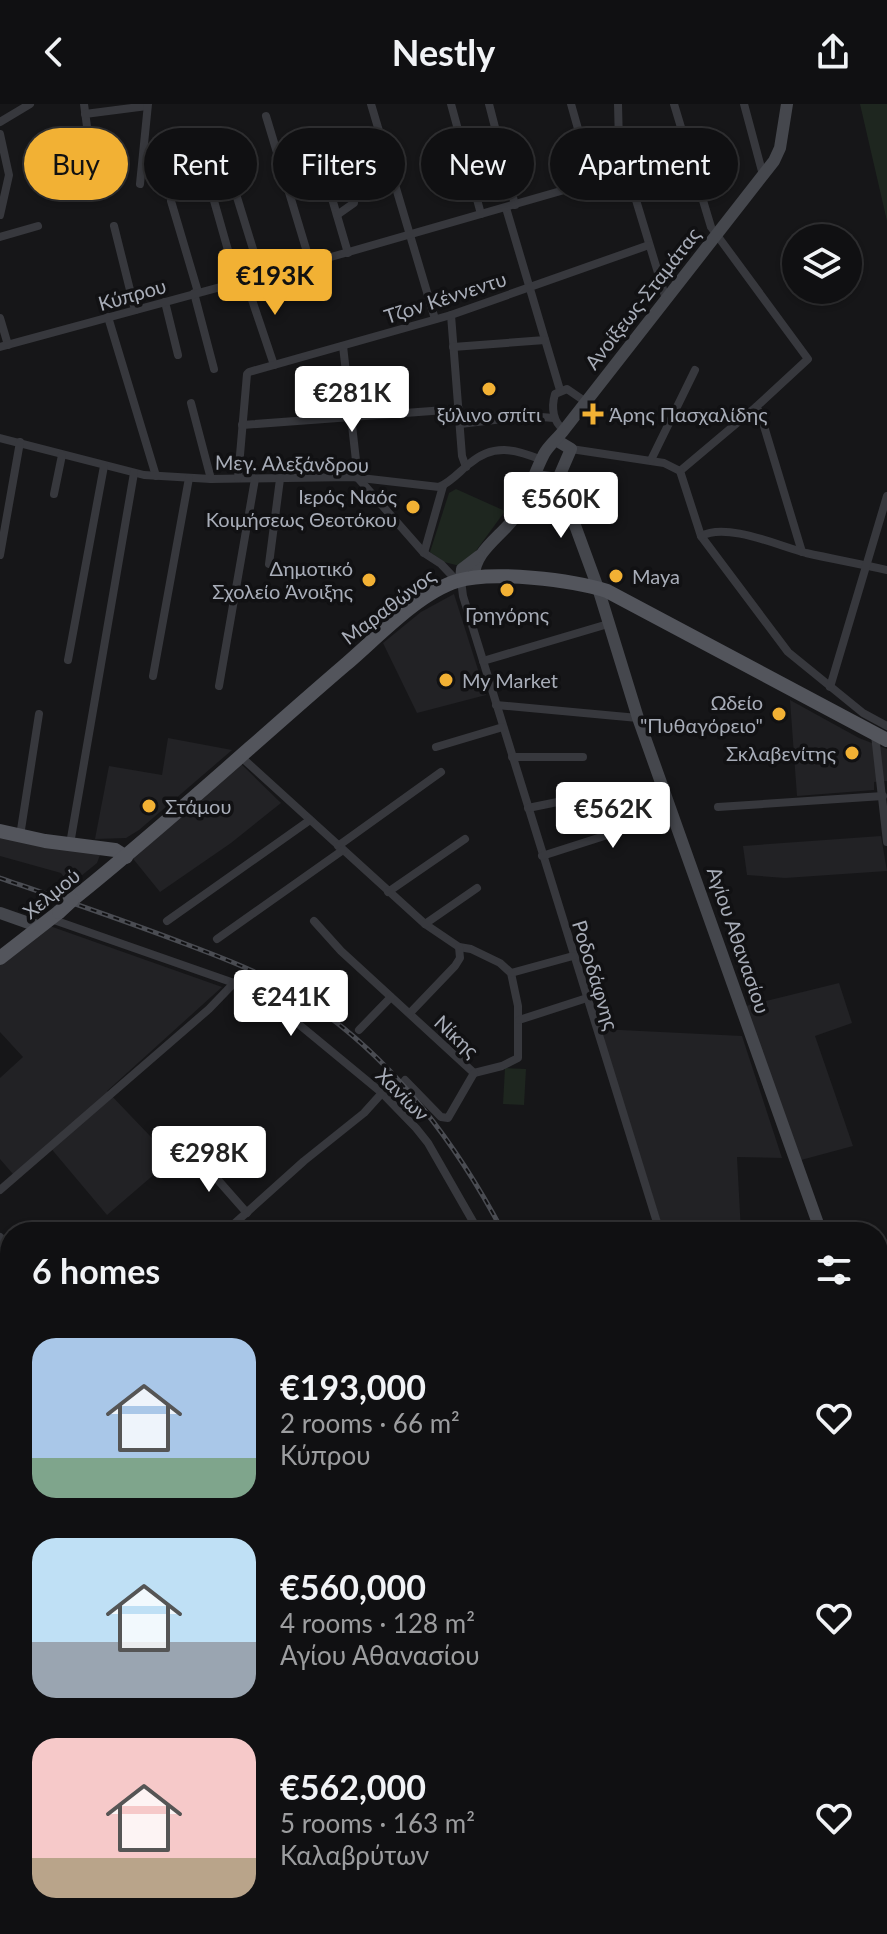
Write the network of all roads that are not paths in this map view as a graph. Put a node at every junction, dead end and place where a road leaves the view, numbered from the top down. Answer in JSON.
{"nodes":[{"id":1,"x":30,"y":104,"type":"edge"},
{"id":2,"x":371,"y":104,"type":"edge"},
{"id":3,"x":451,"y":104,"type":"edge"},
{"id":4,"x":489,"y":104,"type":"edge"},
{"id":5,"x":571,"y":104,"type":"edge"},
{"id":6,"x":618,"y":104,"type":"edge"},
{"id":7,"x":674,"y":104,"type":"edge"},
{"id":8,"x":744,"y":104,"type":"edge"},
{"id":9,"x":787,"y":104,"type":"edge"},
{"id":10,"x":148,"y":105,"type":"edge"},
{"id":11,"x":85,"y":109,"type":"edge"},
{"id":12,"x":266,"y":116,"type":"dead end"},
{"id":13,"x":0,"y":122,"type":"edge"},
{"id":14,"x":578,"y":128,"type":"edge"},
{"id":15,"x":619,"y":128,"type":"edge"},
{"id":16,"x":0,"y":134,"type":"edge"},
{"id":17,"x":763,"y":176,"type":"junction"},
{"id":18,"x":140,"y":184,"type":"dead end"},
{"id":19,"x":550,"y":194,"type":"edge"},
{"id":20,"x":333,"y":200,"type":"edge"},
{"id":21,"x":354,"y":200,"type":"edge"},
{"id":22,"x":635,"y":200,"type":"edge"},
{"id":23,"x":171,"y":201,"type":"dead end"},
{"id":24,"x":510,"y":206,"type":"junction"},
{"id":25,"x":481,"y":214,"type":"junction"},
{"id":26,"x":0,"y":215,"type":"edge"},
{"id":27,"x":337,"y":215,"type":"junction"},
{"id":28,"x":38,"y":226,"type":"dead end"},
{"id":29,"x":114,"y":226,"type":"dead end"},
{"id":30,"x":412,"y":234,"type":"junction"},
{"id":31,"x":716,"y":236,"type":"junction"},
{"id":32,"x":0,"y":237,"type":"edge"},
{"id":33,"x":649,"y":245,"type":"junction"},
{"id":34,"x":348,"y":253,"type":"junction"},
{"id":35,"x":310,"y":262,"type":"junction"},
{"id":36,"x":261,"y":275,"type":"junction"},
{"id":37,"x":241,"y":280,"type":"junction"},
{"id":38,"x":529,"y":286,"type":"junction"},
{"id":39,"x":196,"y":292,"type":"junction"},
{"id":40,"x":666,"y":300,"type":"junction"},
{"id":41,"x":165,"y":302,"type":"junction"},
{"id":42,"x":135,"y":310,"type":"junction"},
{"id":43,"x":451,"y":315,"type":"junction"},
{"id":44,"x":108,"y":317,"type":"junction"},
{"id":45,"x":0,"y":318,"type":"edge"},
{"id":46,"x":435,"y":319,"type":"junction"},
{"id":47,"x":545,"y":340,"type":"junction"},
{"id":48,"x":4,"y":346,"type":"edge"},
{"id":49,"x":343,"y":346,"type":"junction"},
{"id":50,"x":453,"y":347,"type":"junction"},
{"id":51,"x":178,"y":355,"type":"dead end"},
{"id":52,"x":274,"y":365,"type":"junction"},
{"id":53,"x":214,"y":369,"type":"dead end"},
{"id":54,"x":695,"y":370,"type":"dead end"},
{"id":55,"x":560,"y":390,"type":"junction"},
{"id":56,"x":586,"y":402,"type":"junction"},
{"id":57,"x":191,"y":403,"type":"dead end"},
{"id":58,"x":756,"y":407,"type":"junction"},
{"id":59,"x":459,"y":409,"type":"junction"},
{"id":60,"x":350,"y":418,"type":"junction"},
{"id":61,"x":554,"y":418,"type":"junction"},
{"id":62,"x":460,"y":424,"type":"junction"},
{"id":63,"x":242,"y":425,"type":"junction"},
{"id":64,"x":560,"y":435,"type":"junction"},
{"id":65,"x":0,"y":438,"type":"edge"},
{"id":66,"x":20,"y":442,"type":"junction"},
{"id":67,"x":571,"y":449,"type":"junction"},
{"id":68,"x":62,"y":455,"type":"junction"},
{"id":69,"x":542,"y":460,"type":"junction"},
{"id":70,"x":651,"y":460,"type":"junction"},
{"id":71,"x":104,"y":466,"type":"junction"},
{"id":72,"x":466,"y":467,"type":"junction"},
{"id":73,"x":680,"y":471,"type":"junction"},
{"id":74,"x":134,"y":473,"type":"junction"},
{"id":75,"x":156,"y":476,"type":"junction"},
{"id":76,"x":536,"y":476,"type":"junction"},
{"id":77,"x":189,"y":478,"type":"junction"},
{"id":78,"x":238,"y":478,"type":"junction"},
{"id":79,"x":358,"y":478,"type":"junction"},
{"id":80,"x":211,"y":479,"type":"junction"},
{"id":81,"x":255,"y":479,"type":"junction"},
{"id":82,"x":280,"y":479,"type":"junction"},
{"id":83,"x":558,"y":479,"type":"junction"},
{"id":84,"x":443,"y":486,"type":"junction"},
{"id":85,"x":54,"y":494,"type":"dead end"},
{"id":86,"x":887,"y":496,"type":"edge"},
{"id":87,"x":701,"y":536,"type":"junction"},
{"id":88,"x":802,"y":552,"type":"junction"},
{"id":89,"x":424,"y":553,"type":"junction"},
{"id":90,"x":0,"y":555,"type":"edge"},
{"id":91,"x":269,"y":564,"type":"dead end"},
{"id":92,"x":866,"y":566,"type":"junction"},
{"id":93,"x":887,"y":570,"type":"edge"},
{"id":94,"x":463,"y":577,"type":"junction"},
{"id":95,"x":598,"y":588,"type":"junction"},
{"id":96,"x":608,"y":624,"type":"junction"},
{"id":97,"x":68,"y":660,"type":"dead end"},
{"id":98,"x":483,"y":661,"type":"junction"},
{"id":99,"x":153,"y":676,"type":"dead end"},
{"id":100,"x":219,"y":686,"type":"dead end"},
{"id":101,"x":830,"y":687,"type":"junction"},
{"id":102,"x":496,"y":705,"type":"junction"},
{"id":103,"x":39,"y":714,"type":"dead end"},
{"id":104,"x":638,"y":718,"type":"junction"},
{"id":105,"x":503,"y":727,"type":"junction"},
{"id":106,"x":883,"y":734,"type":"edge"},
{"id":107,"x":436,"y":747,"type":"dead end"},
{"id":108,"x":239,"y":755,"type":"junction"},
{"id":109,"x":512,"y":757,"type":"junction"},
{"id":110,"x":583,"y":757,"type":"dead end"},
{"id":111,"x":441,"y":772,"type":"dead end"},
{"id":112,"x":597,"y":794,"type":"dead end"},
{"id":113,"x":883,"y":796,"type":"junction"},
{"id":114,"x":718,"y":807,"type":"dead end"},
{"id":115,"x":528,"y":808,"type":"junction"},
{"id":116,"x":673,"y":814,"type":"junction"},
{"id":117,"x":310,"y":820,"type":"junction"},
{"id":118,"x":0,"y":831,"type":"edge"},
{"id":119,"x":20,"y":836,"type":"junction"},
{"id":120,"x":465,"y":839,"type":"dead end"},
{"id":121,"x":887,"y":842,"type":"edge"},
{"id":122,"x":70,"y":844,"type":"junction"},
{"id":123,"x":340,"y":848,"type":"junction"},
{"id":124,"x":542,"y":856,"type":"junction"},
{"id":125,"x":126,"y":857,"type":"junction"},
{"id":126,"x":477,"y":888,"type":"dead end"},
{"id":127,"x":388,"y":892,"type":"junction"},
{"id":128,"x":0,"y":913,"type":"edge"},
{"id":129,"x":50,"y":920,"type":"junction"},
{"id":130,"x":167,"y":921,"type":"dead end"},
{"id":131,"x":314,"y":921,"type":"dead end"},
{"id":132,"x":425,"y":924,"type":"junction"},
{"id":133,"x":217,"y":939,"type":"dead end"},
{"id":134,"x":459,"y":947,"type":"junction"},
{"id":135,"x":573,"y":956,"type":"junction"},
{"id":136,"x":0,"y":958,"type":"edge"},
{"id":137,"x":511,"y":973,"type":"junction"},
{"id":138,"x":234,"y":983,"type":"junction"},
{"id":139,"x":391,"y":997,"type":"junction"},
{"id":140,"x":587,"y":998,"type":"junction"},
{"id":141,"x":410,"y":1013,"type":"junction"},
{"id":142,"x":519,"y":1020,"type":"junction"},
{"id":143,"x":359,"y":1030,"type":"dead end"},
{"id":144,"x":474,"y":1073,"type":"junction"},
{"id":145,"x":405,"y":1080,"type":"dead end"},
{"id":146,"x":382,"y":1093,"type":"junction"},
{"id":147,"x":195,"y":1154,"type":"dead end"},
{"id":148,"x":0,"y":1190,"type":"edge"},
{"id":149,"x":247,"y":1213,"type":"junction"},
{"id":150,"x":237,"y":1222,"type":"edge"},
{"id":151,"x":473,"y":1222,"type":"edge"},
{"id":152,"x":657,"y":1222,"type":"edge"},
{"id":153,"x":817,"y":1222,"type":"edge"}],
"edges":[{"from":1,"to":13,"type":"street"},
{"from":2,"to":30,"type":"street"},
{"from":3,"to":25,"type":"street"},
{"from":4,"to":24,"type":"street"},
{"from":5,"to":14,"type":"street"},
{"from":6,"to":15,"type":"street"},
{"from":7,"to":31,"type":"street"},
{"from":8,"to":17,"type":"street"},
{"from":9,"to":17,"type":"street","name":"Ανοίξεως-Σταμάτας"},
{"from":10,"to":11,"type":"street"},
{"from":10,"to":18,"type":"street"},
{"from":12,"to":35,"type":"street"},
{"from":16,"to":26,"type":"street"},
{"from":17,"to":31,"type":"street","name":"Ανοίξεως-Σταμάτας"},
{"from":19,"to":24,"type":"street","name":"Κύπρου"},
{"from":20,"to":27,"type":"street"},
{"from":21,"to":27,"type":"street"},
{"from":22,"to":33,"type":"street"},
{"from":23,"to":39,"type":"street"},
{"from":24,"to":25,"type":"street","name":"Κύπρου"},
{"from":24,"to":38,"type":"street"},
{"from":25,"to":30,"type":"street","name":"Κύπρου"},
{"from":27,"to":34,"type":"street"},
{"from":28,"to":32,"type":"street"},
{"from":29,"to":42,"type":"street"},
{"from":30,"to":34,"type":"street","name":"Κύπρου"},
{"from":30,"to":46,"type":"street"},
{"from":31,"to":40,"type":"street","name":"Ανοίξεως-Σταμάτας"},
{"from":31,"to":58,"type":"street"},
{"from":33,"to":38,"type":"street","name":"Τζον Κέννεντυ"},
{"from":33,"to":40,"type":"street"},
{"from":34,"to":35,"type":"street","name":"Κύπρου"},
{"from":35,"to":36,"type":"street","name":"Κύπρου"},
{"from":36,"to":37,"type":"street","name":"Κύπρου"},
{"from":36,"to":37,"type":"street"},
{"from":37,"to":39,"type":"street","name":"Κύπρου"},
{"from":37,"to":52,"type":"street"},
{"from":38,"to":43,"type":"street","name":"Τζον Κέννεντυ"},
{"from":38,"to":47,"type":"street"},
{"from":39,"to":41,"type":"street","name":"Κύπρου"},
{"from":39,"to":53,"type":"street"},
{"from":40,"to":56,"type":"street","name":"Ανοίξεως-Σταμάτας"},
{"from":41,"to":42,"type":"street","name":"Κύπρου"},
{"from":41,"to":51,"type":"street"},
{"from":42,"to":44,"type":"street","name":"Κύπρου"},
{"from":43,"to":46,"type":"street","name":"Τζον Κέννεντυ"},
{"from":43,"to":50,"type":"street"},
{"from":44,"to":48,"type":"street","name":"Κύπρου"},
{"from":44,"to":75,"type":"street"},
{"from":45,"to":48,"type":"street"},
{"from":46,"to":49,"type":"street","name":"Τζον Κέννεντυ"},
{"from":47,"to":50,"type":"street"},
{"from":47,"to":55,"type":"street"},
{"from":49,"to":52,"type":"street","name":"Τζον Κέννεντυ"},
{"from":49,"to":60,"type":"street"},
{"from":50,"to":59,"type":"street"},
{"from":52,"to":63,"type":"street","name":"Τζον Κέννεντυ"},
{"from":54,"to":70,"type":"street"},
{"from":55,"to":56,"type":"street"},
{"from":55,"to":61,"type":"street"},
{"from":56,"to":64,"type":"street","name":"Ανοίξεως-Σταμάτας"},
{"from":57,"to":80,"type":"street"},
{"from":58,"to":73,"type":"street"},
{"from":58,"to":88,"type":"street"},
{"from":59,"to":60,"type":"street"},
{"from":59,"to":62,"type":"street"},
{"from":60,"to":63,"type":"street"},
{"from":60,"to":79,"type":"street"},
{"from":61,"to":62,"type":"street"},
{"from":61,"to":64,"type":"street"},
{"from":62,"to":72,"type":"street"},
{"from":63,"to":78,"type":"street"},
{"from":64,"to":67,"type":"street"},
{"from":64,"to":69,"type":"street","name":"Ανοίξεως-Σταμάτας"},
{"from":65,"to":66,"type":"street","name":"Μεγ. Αλεξάνδρου"},
{"from":66,"to":68,"type":"street","name":"Μεγ. Αλεξάνδρου"},
{"from":66,"to":90,"type":"street"},
{"from":67,"to":70,"type":"street"},
{"from":67,"to":83,"type":"street"},
{"from":68,"to":71,"type":"street","name":"Μεγ. Αλεξάνδρου"},
{"from":68,"to":85,"type":"street"},
{"from":69,"to":72,"type":"street"},
{"from":69,"to":76,"type":"street","name":"Ανοίξεως-Σταμάτας"},
{"from":70,"to":73,"type":"street"},
{"from":71,"to":74,"type":"street","name":"Μεγ. Αλεξάνδρου"},
{"from":71,"to":97,"type":"street"},
{"from":72,"to":84,"type":"street"},
{"from":73,"to":87,"type":"street"},
{"from":74,"to":75,"type":"street","name":"Μεγ. Αλεξάνδρου"},
{"from":74,"to":122,"type":"street"},
{"from":75,"to":77,"type":"street","name":"Μεγ. Αλεξάνδρου"},
{"from":76,"to":83,"type":"street"},
{"from":76,"to":94,"type":"street","name":"Ανοίξεως-Σταμάτας"},
{"from":77,"to":80,"type":"street","name":"Μεγ. Αλεξάνδρου"},
{"from":77,"to":99,"type":"street"},
{"from":78,"to":80,"type":"street","name":"Μεγ. Αλεξάνδρου"},
{"from":78,"to":81,"type":"street","name":"Μεγ. Αλεξάνδρου"},
{"from":79,"to":82,"type":"street","name":"Μεγ. Αλεξάνδρου"},
{"from":79,"to":84,"type":"street","name":"Μεγ. Αλεξάνδρου"},
{"from":79,"to":89,"type":"street"},
{"from":81,"to":82,"type":"street","name":"Μεγ. Αλεξάνδρου"},
{"from":81,"to":100,"type":"street"},
{"from":82,"to":91,"type":"street"},
{"from":83,"to":95,"type":"street","name":"Αγίου Αθανασίου"},
{"from":84,"to":89,"type":"street"},
{"from":86,"to":92,"type":"street"},
{"from":87,"to":88,"type":"street"},
{"from":87,"to":101,"type":"street"},
{"from":88,"to":92,"type":"street"},
{"from":89,"to":94,"type":"street"},
{"from":92,"to":93,"type":"street"},
{"from":92,"to":101,"type":"street"},
{"from":94,"to":95,"type":"main road"},
{"from":94,"to":98,"type":"street","name":"Ροδοδάφνης"},
{"from":94,"to":108,"type":"main road","name":"Μαραθώνος"},
{"from":95,"to":96,"type":"street","name":"Αγίου Αθανασίου"},
{"from":95,"to":106,"type":"main road"},
{"from":96,"to":98,"type":"street"},
{"from":96,"to":104,"type":"street","name":"Αγίου Αθανασίου"},
{"from":98,"to":102,"type":"street","name":"Ροδοδάφνης"},
{"from":101,"to":106,"type":"street"},
{"from":102,"to":104,"type":"street"},
{"from":102,"to":105,"type":"street","name":"Ροδοδάφνης"},
{"from":103,"to":119,"type":"street"},
{"from":104,"to":116,"type":"street","name":"Αγίου Αθανασίου"},
{"from":105,"to":107,"type":"street"},
{"from":105,"to":109,"type":"street","name":"Ροδοδάφνης"},
{"from":106,"to":113,"type":"street"},
{"from":108,"to":117,"type":"street"},
{"from":108,"to":125,"type":"main road","name":"Μαραθώνος"},
{"from":109,"to":110,"type":"street"},
{"from":109,"to":115,"type":"street","name":"Ροδοδάφνης"},
{"from":111,"to":123,"type":"street"},
{"from":112,"to":115,"type":"street"},
{"from":113,"to":114,"type":"street"},
{"from":113,"to":121,"type":"street"},
{"from":115,"to":124,"type":"street","name":"Ροδοδάφνης"},
{"from":116,"to":124,"type":"street"},
{"from":116,"to":153,"type":"street","name":"Αγίου Αθανασίου"},
{"from":117,"to":123,"type":"street"},
{"from":117,"to":130,"type":"street"},
{"from":118,"to":119,"type":"main road"},
{"from":119,"to":122,"type":"main road"},
{"from":120,"to":127,"type":"street"},
{"from":122,"to":125,"type":"main road"},
{"from":123,"to":127,"type":"street"},
{"from":123,"to":133,"type":"street"},
{"from":124,"to":135,"type":"street","name":"Ροδοδάφνης"},
{"from":125,"to":129,"type":"main road","name":"Χελμού","bridge":true},
{"from":126,"to":132,"type":"street"},
{"from":127,"to":132,"type":"street"},
{"from":128,"to":129,"type":"street"},
{"from":129,"to":136,"type":"main road","name":"Χελμού"},
{"from":129,"to":138,"type":"street","name":"Χανίων"},
{"from":131,"to":139,"type":"street","name":"Νίκης"},
{"from":132,"to":134,"type":"street"},
{"from":134,"to":137,"type":"street"},
{"from":134,"to":141,"type":"street"},
{"from":135,"to":137,"type":"street"},
{"from":135,"to":140,"type":"street","name":"Ροδοδάφνης"},
{"from":137,"to":142,"type":"street","name":"Νίκης"},
{"from":138,"to":146,"type":"street","name":"Χανίων"},
{"from":138,"to":148,"type":"street"},
{"from":139,"to":141,"type":"street","name":"Νίκης"},
{"from":139,"to":143,"type":"street"},
{"from":140,"to":142,"type":"street"},
{"from":140,"to":152,"type":"street","name":"Ροδοδάφνης"},
{"from":141,"to":144,"type":"street","name":"Νίκης"},
{"from":142,"to":144,"type":"street","name":"Νίκης"},
{"from":144,"to":145,"type":"street"},
{"from":146,"to":149,"type":"street"},
{"from":146,"to":151,"type":"street","name":"Χανίων"},
{"from":147,"to":149,"type":"street"},
{"from":149,"to":150,"type":"street"}]}
